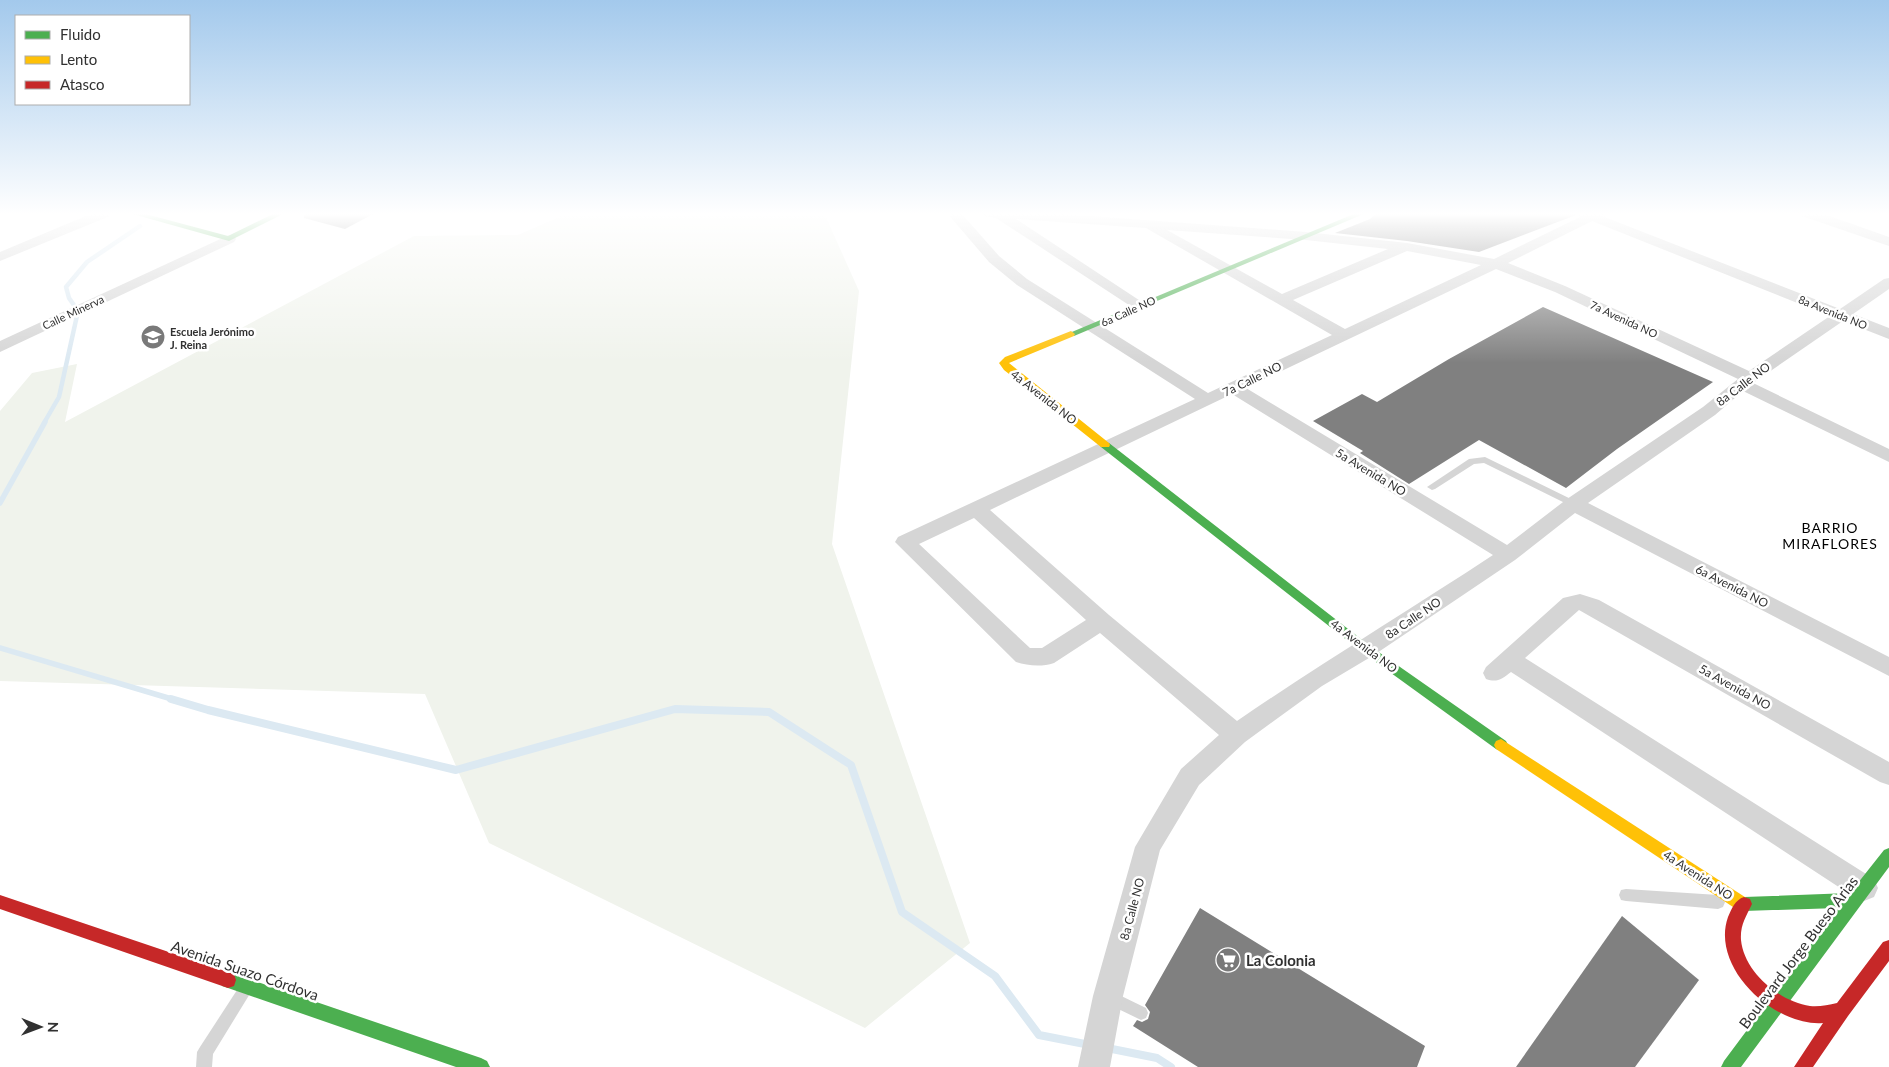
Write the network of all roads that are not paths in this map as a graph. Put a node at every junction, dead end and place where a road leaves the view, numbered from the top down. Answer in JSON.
{"nodes":[{"id":1,"x":179,"y":263,"type":"edge"},
{"id":2,"x":999,"y":263,"type":"edge"},
{"id":3,"x":1071,"y":263,"type":"edge"},
{"id":4,"x":1216,"y":263,"type":"edge"},
{"id":5,"x":1238,"y":263,"type":"edge"},
{"id":6,"x":1368,"y":263,"type":"edge"},
{"id":7,"x":1490,"y":263,"type":"edge"},
{"id":8,"x":1711,"y":263,"type":"edge"},
{"id":9,"x":1496,"y":264,"type":"junction"},
{"id":10,"x":1225,"y":268,"type":"junction"},
{"id":11,"x":1889,"y":282,"type":"edge"},
{"id":12,"x":1280,"y":300,"type":"junction"},
{"id":13,"x":1140,"y":306,"type":"junction"},
{"id":14,"x":1842,"y":316,"type":"junction"},
{"id":15,"x":1093,"y":326,"type":"junction"},
{"id":16,"x":1889,"y":334,"type":"edge"},
{"id":17,"x":1344,"y":335,"type":"junction"},
{"id":18,"x":5,"y":345,"type":"edge"},
{"id":19,"x":1004,"y":363,"type":"joint"},
{"id":20,"x":1746,"y":381,"type":"junction"},
{"id":21,"x":1234,"y":388,"type":"junction"},
{"id":22,"x":1208,"y":400,"type":"junction"},
{"id":23,"x":1109,"y":448,"type":"junction"},
{"id":24,"x":1889,"y":456,"type":"edge"},
{"id":25,"x":1432,"y":487,"type":"dead end"},
{"id":26,"x":1574,"y":504,"type":"junction"},
{"id":27,"x":976,"y":509,"type":"junction"},
{"id":28,"x":1508,"y":555,"type":"junction"},
{"id":29,"x":1101,"y":621,"type":"junction"},
{"id":30,"x":1366,"y":649,"type":"junction"},
{"id":31,"x":1889,"y":667,"type":"edge"},
{"id":32,"x":1236,"y":735,"type":"junction"},
{"id":33,"x":1889,"y":774,"type":"edge"},
{"id":34,"x":1889,"y":855,"type":"edge"},
{"id":35,"x":1858,"y":894,"type":"junction"},
{"id":36,"x":1626,"y":895,"type":"dead end"},
{"id":37,"x":0,"y":902,"type":"edge"},
{"id":38,"x":1742,"y":904,"type":"junction"},
{"id":39,"x":1885,"y":961,"type":"edge"},
{"id":40,"x":247,"y":986,"type":"junction"},
{"id":41,"x":1108,"y":996,"type":"junction"},
{"id":42,"x":1780,"y":1002,"type":"junction"},
{"id":43,"x":1842,"y":1010,"type":"junction"},
{"id":44,"x":1141,"y":1013,"type":"dead end"},
{"id":45,"x":204,"y":1067,"type":"edge"},
{"id":46,"x":481,"y":1067,"type":"edge"},
{"id":47,"x":1094,"y":1067,"type":"edge"},
{"id":48,"x":1730,"y":1067,"type":"edge"},
{"id":49,"x":1803,"y":1067,"type":"edge"}],
"edges":[{"from":1,"to":18,"type":"street","name":"Calle Minerva"},
{"from":2,"to":15,"type":"street"},
{"from":3,"to":13,"type":"street"},
{"from":4,"to":10,"type":"street"},
{"from":5,"to":10,"type":"street","name":"6a Calle NO"},
{"from":6,"to":12,"type":"street"},
{"from":7,"to":9,"type":"street","name":"7a Avenida NO"},
{"from":8,"to":14,"type":"street","name":"8a Avenida NO"},
{"from":9,"to":17,"type":"street","name":"7a Calle NO"},
{"from":9,"to":20,"type":"street","name":"7a Avenida NO"},
{"from":10,"to":12,"type":"street"},
{"from":10,"to":13,"type":"street","name":"6a Calle NO"},
{"from":11,"to":14,"type":"street","name":"8a Calle NO"},
{"from":12,"to":17,"type":"street"},
{"from":13,"to":15,"type":"street","name":"6a Calle NO"},
{"from":14,"to":16,"type":"street","name":"8a Avenida NO"},
{"from":14,"to":20,"type":"street","name":"8a Calle NO"},
{"from":15,"to":19,"type":"street","name":"6a Calle NO"},
{"from":15,"to":22,"type":"street"},
{"from":17,"to":21,"type":"street","name":"7a Calle NO"},
{"from":19,"to":23,"type":"street","name":"4a Avenida NO"},
{"from":20,"to":24,"type":"street","name":"7a Avenida NO"},
{"from":20,"to":26,"type":"street","name":"8a Calle NO"},
{"from":21,"to":22,"type":"street","name":"7a Calle NO"},
{"from":21,"to":28,"type":"street","name":"5a Avenida NO"},
{"from":22,"to":23,"type":"street","name":"7a Calle NO"},
{"from":23,"to":27,"type":"street","name":"7a Calle NO"},
{"from":23,"to":30,"type":"street","name":"4a Avenida NO"},
{"from":25,"to":26,"type":"lane"},
{"from":26,"to":28,"type":"street","name":"8a Calle NO"},
{"from":26,"to":31,"type":"street","name":"6a Avenida NO"},
{"from":27,"to":29,"type":"street"},
{"from":27,"to":29,"type":"street","name":"7a Calle NO"},
{"from":28,"to":30,"type":"street","name":"8a Calle NO"},
{"from":29,"to":32,"type":"street"},
{"from":30,"to":32,"type":"street","name":"8a Calle NO"},
{"from":30,"to":38,"type":"street","name":"4a Avenida NO"},
{"from":32,"to":41,"type":"street","name":"8a Calle NO"},
{"from":33,"to":35,"type":"street","name":"5a Avenida NO"},
{"from":34,"to":35,"type":"street","name":"Boulevard Jorge Bueso Arias"},
{"from":35,"to":38,"type":"street"},
{"from":35,"to":42,"type":"street","name":"Boulevard Jorge Bueso Arias"},
{"from":36,"to":38,"type":"lane"},
{"from":37,"to":40,"type":"street","name":"Avenida Suazo Córdova"},
{"from":38,"to":42,"type":"street"},
{"from":39,"to":43,"type":"street"},
{"from":40,"to":45,"type":"lane"},
{"from":40,"to":46,"type":"street","name":"Avenida Suazo Córdova"},
{"from":41,"to":44,"type":"lane"},
{"from":41,"to":47,"type":"street","name":"8a Calle NO"},
{"from":42,"to":43,"type":"street"},
{"from":42,"to":48,"type":"street","name":"Boulevard Jorge Bueso Arias"},
{"from":43,"to":49,"type":"street"}]}
